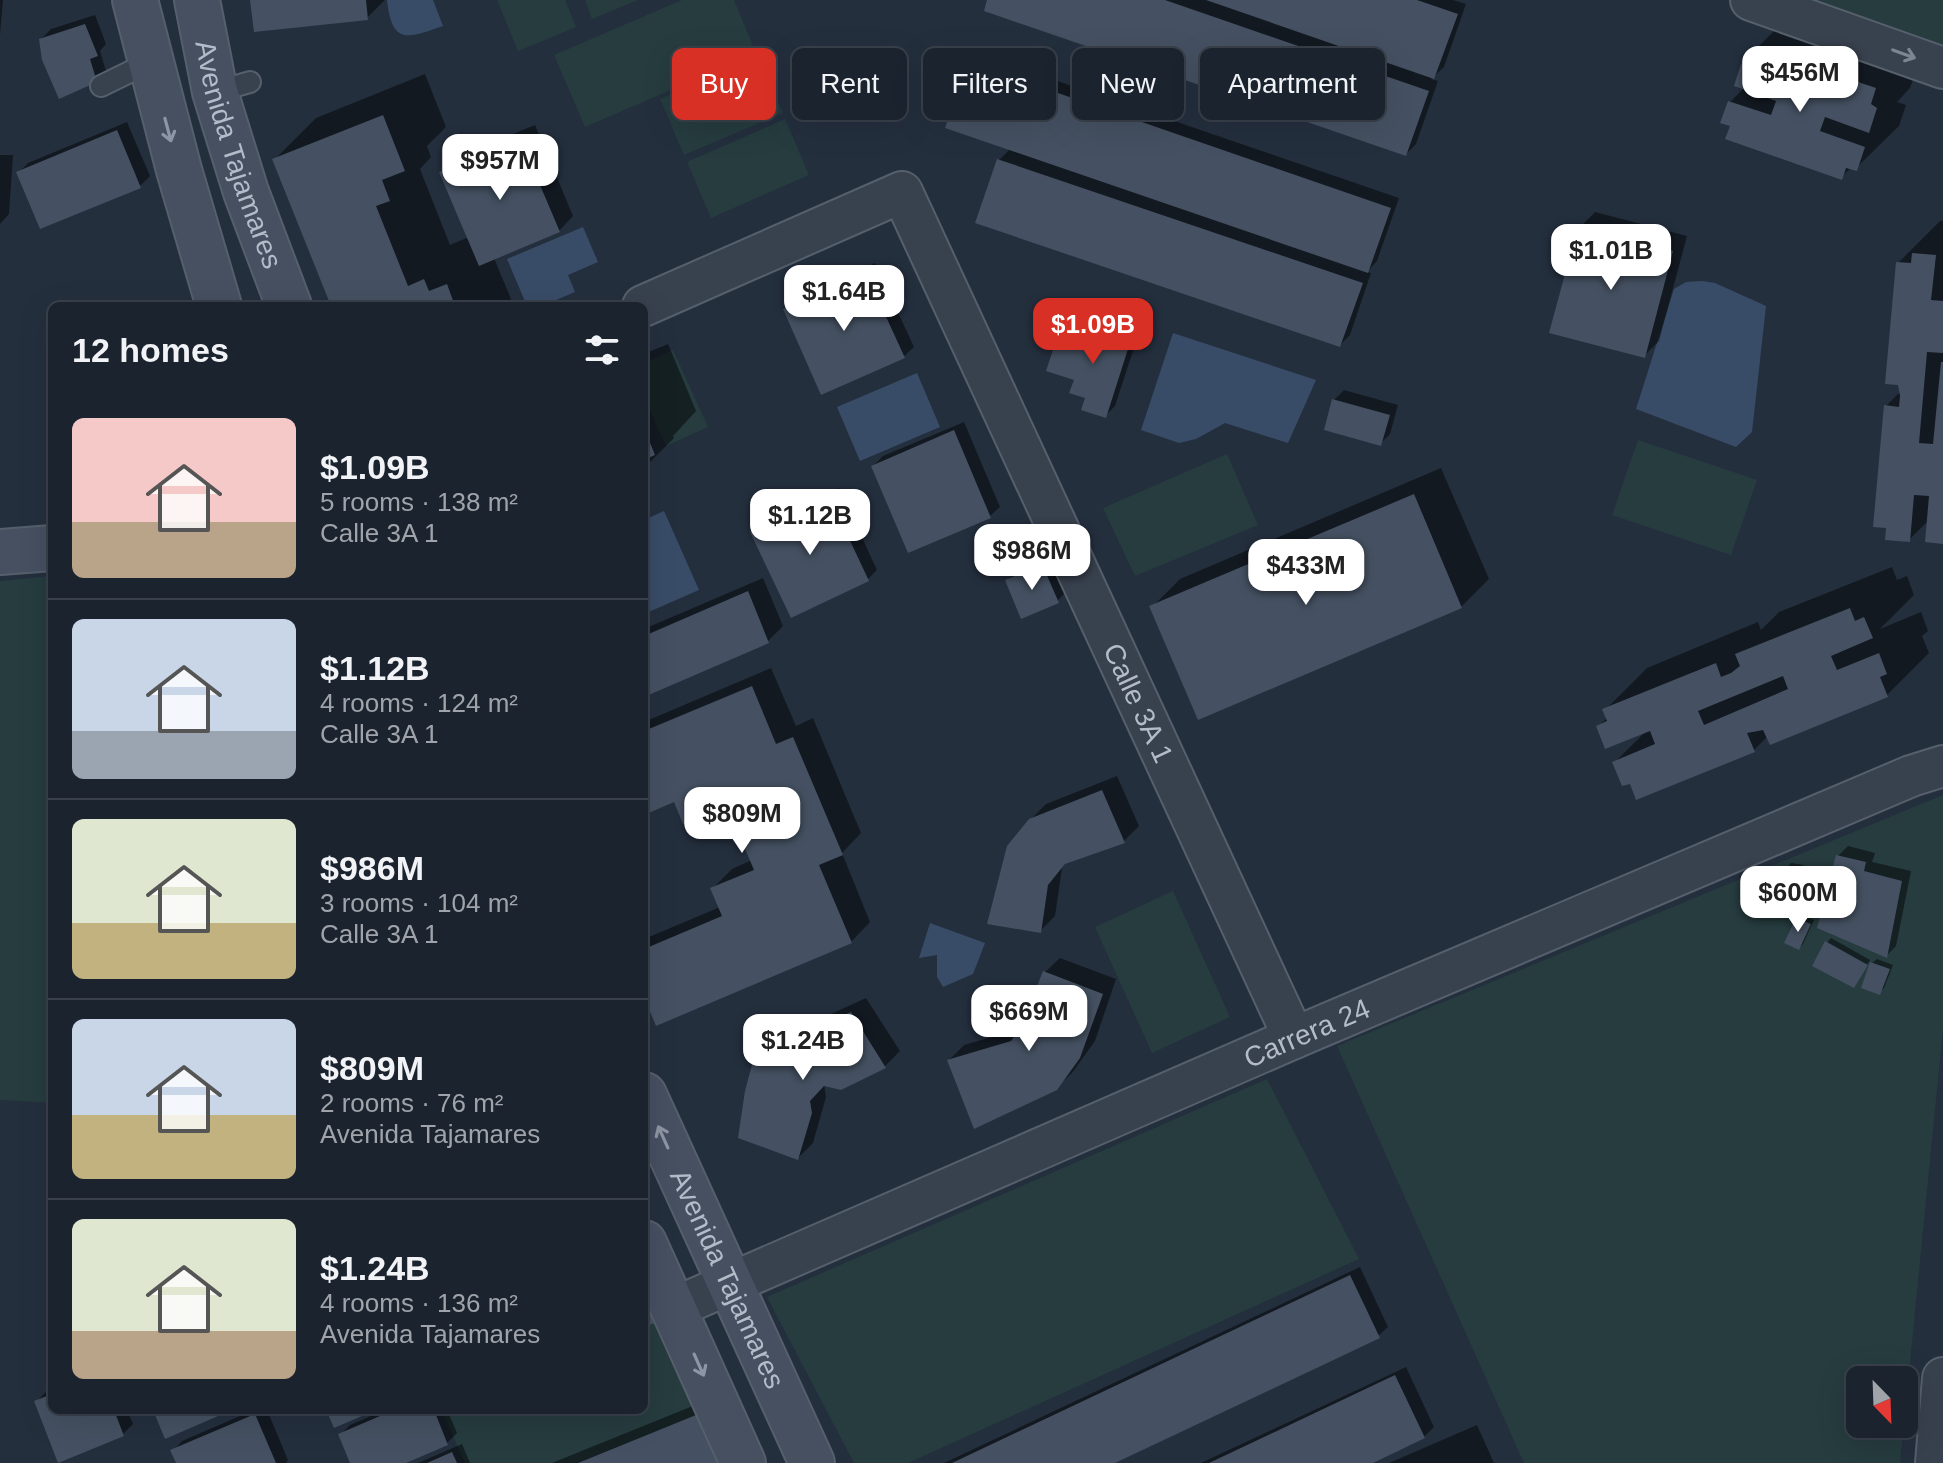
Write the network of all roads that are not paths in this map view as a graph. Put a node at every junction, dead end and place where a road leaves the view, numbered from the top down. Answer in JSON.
{"nodes":[{"id":1,"x":135,"y":0,"type":"edge"},
{"id":2,"x":197,"y":0,"type":"edge"},
{"id":3,"x":1751,"y":0,"type":"edge"},
{"id":4,"x":150,"y":62,"type":"junction"},
{"id":5,"x":1943,"y":68,"type":"edge"},
{"id":6,"x":101,"y":86,"type":"dead end"},
{"id":7,"x":218,"y":302,"type":"edge"},
{"id":8,"x":287,"y":302,"type":"edge"},
{"id":9,"x":648,"y":304,"type":"edge"},
{"id":10,"x":48,"y":548,"type":"edge"},
{"id":11,"x":0,"y":552,"type":"edge"},
{"id":12,"x":1943,"y":766,"type":"edge"},
{"id":13,"x":1294,"y":1038,"type":"junction"},
{"id":14,"x":648,"y":1104,"type":"edge"},
{"id":15,"x":648,"y":1252,"type":"edge"},
{"id":16,"x":730,"y":1283,"type":"junction"},
{"id":17,"x":674,"y":1308,"type":"junction"},
{"id":18,"x":1943,"y":1378,"type":"edge"},
{"id":19,"x":743,"y":1463,"type":"edge"},
{"id":20,"x":812,"y":1463,"type":"edge"},
{"id":21,"x":1936,"y":1463,"type":"edge"}],
"edges":[{"from":1,"to":4,"type":"street"},
{"from":2,"to":8,"type":"street","name":"Avenida Tajamares"},
{"from":3,"to":5,"type":"street","one_way":true},
{"from":4,"to":6,"type":"lane"},
{"from":4,"to":7,"type":"street","one_way":true},
{"from":9,"to":13,"type":"street","name":"Calle 3A 1"},
{"from":10,"to":11,"type":"street"},
{"from":12,"to":13,"type":"street","name":"Carrera 24"},
{"from":13,"to":16,"type":"street","name":"Carrera 24"},
{"from":16,"to":14,"type":"street","name":"Avenida Tajamares","one_way":true},
{"from":15,"to":17,"type":"street"},
{"from":16,"to":17,"type":"street","name":"Carrera 24"},
{"from":16,"to":20,"type":"street","name":"Avenida Tajamares"},
{"from":17,"to":19,"type":"street","one_way":true},
{"from":18,"to":21,"type":"street"}]}
